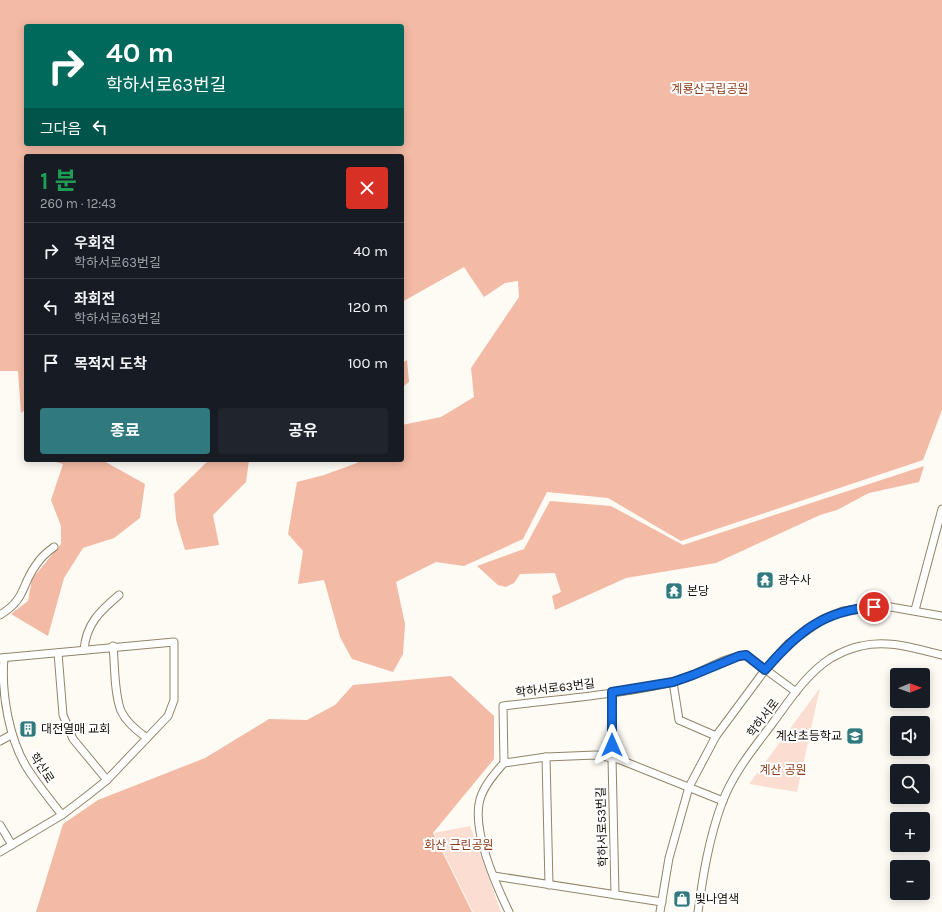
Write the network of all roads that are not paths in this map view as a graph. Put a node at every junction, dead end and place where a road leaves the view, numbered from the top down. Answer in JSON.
{"nodes":[{"id":1,"x":942,"y":509,"type":"edge"},
{"id":2,"x":54,"y":547,"type":"dead end"},
{"id":3,"x":119,"y":595,"type":"dead end"},
{"id":4,"x":915,"y":610,"type":"junction"},
{"id":5,"x":0,"y":615,"type":"edge"},
{"id":6,"x":942,"y":616,"type":"edge"},
{"id":7,"x":113,"y":646,"type":"junction"},
{"id":8,"x":84,"y":650,"type":"junction"},
{"id":9,"x":58,"y":653,"type":"junction"},
{"id":10,"x":942,"y":655,"type":"edge"},
{"id":11,"x":2,"y":658,"type":"edge"},
{"id":12,"x":765,"y":670,"type":"junction"},
{"id":13,"x":673,"y":682,"type":"junction"},
{"id":14,"x":612,"y":692,"type":"junction"},
{"id":15,"x":796,"y":692,"type":"junction"},
{"id":16,"x":11,"y":734,"type":"junction"},
{"id":17,"x":716,"y":736,"type":"junction"},
{"id":18,"x":147,"y":738,"type":"junction"},
{"id":19,"x":0,"y":741,"type":"edge"},
{"id":20,"x":546,"y":757,"type":"junction"},
{"id":21,"x":612,"y":758,"type":"junction"},
{"id":22,"x":504,"y":763,"type":"junction"},
{"id":23,"x":107,"y":780,"type":"junction"},
{"id":24,"x":689,"y":787,"type":"junction"},
{"id":25,"x":723,"y":801,"type":"junction"},
{"id":26,"x":62,"y":815,"type":"junction"},
{"id":27,"x":0,"y":825,"type":"edge"},
{"id":28,"x":12,"y":845,"type":"junction"},
{"id":29,"x":0,"y":852,"type":"edge"},
{"id":30,"x":494,"y":876,"type":"junction"},
{"id":31,"x":549,"y":884,"type":"junction"},
{"id":32,"x":615,"y":895,"type":"junction"},
{"id":33,"x":662,"y":902,"type":"junction"},
{"id":34,"x":509,"y":912,"type":"edge"},
{"id":35,"x":660,"y":912,"type":"edge"},
{"id":36,"x":698,"y":912,"type":"edge"}],
"edges":[{"from":1,"to":4,"type":"street"},
{"from":2,"to":5,"type":"street"},
{"from":3,"to":8,"type":"street"},
{"from":4,"to":6,"type":"street"},
{"from":4,"to":12,"type":"street"},
{"from":7,"to":8,"type":"street","name":"학산로"},
{"from":7,"to":18,"type":"street"},
{"from":7,"to":18,"type":"street","name":"학산로"},
{"from":8,"to":9,"type":"street","name":"학산로"},
{"from":9,"to":11,"type":"street","name":"학산로"},
{"from":9,"to":23,"type":"street"},
{"from":10,"to":15,"type":"street","name":"학하서로"},
{"from":11,"to":16,"type":"street","name":"학산로"},
{"from":12,"to":13,"type":"street","name":"학하서로63번길"},
{"from":12,"to":15,"type":"street","name":"학하서로63번길"},
{"from":12,"to":17,"type":"street"},
{"from":13,"to":14,"type":"street","name":"학하서로63번길"},
{"from":13,"to":17,"type":"street"},
{"from":14,"to":21,"type":"street","name":"학하서로53번길"},
{"from":14,"to":22,"type":"street","name":"학하서로63번길"},
{"from":15,"to":25,"type":"street","name":"학하서로"},
{"from":16,"to":19,"type":"street"},
{"from":16,"to":26,"type":"street","name":"학산로"},
{"from":17,"to":24,"type":"street"},
{"from":18,"to":23,"type":"street","name":"학산로"},
{"from":20,"to":21,"type":"street"},
{"from":20,"to":22,"type":"street"},
{"from":20,"to":31,"type":"street"},
{"from":21,"to":24,"type":"street"},
{"from":21,"to":32,"type":"street","name":"학하서로53번길"},
{"from":22,"to":30,"type":"street"},
{"from":23,"to":26,"type":"street","name":"학산로"},
{"from":24,"to":25,"type":"street"},
{"from":24,"to":33,"type":"street"},
{"from":25,"to":36,"type":"street","name":"학하서로"},
{"from":26,"to":28,"type":"street","name":"학산로"},
{"from":27,"to":28,"type":"street"},
{"from":28,"to":29,"type":"street","name":"학산로"},
{"from":30,"to":31,"type":"street"},
{"from":30,"to":34,"type":"street"},
{"from":31,"to":32,"type":"street"},
{"from":32,"to":33,"type":"street"},
{"from":33,"to":35,"type":"street"}]}
